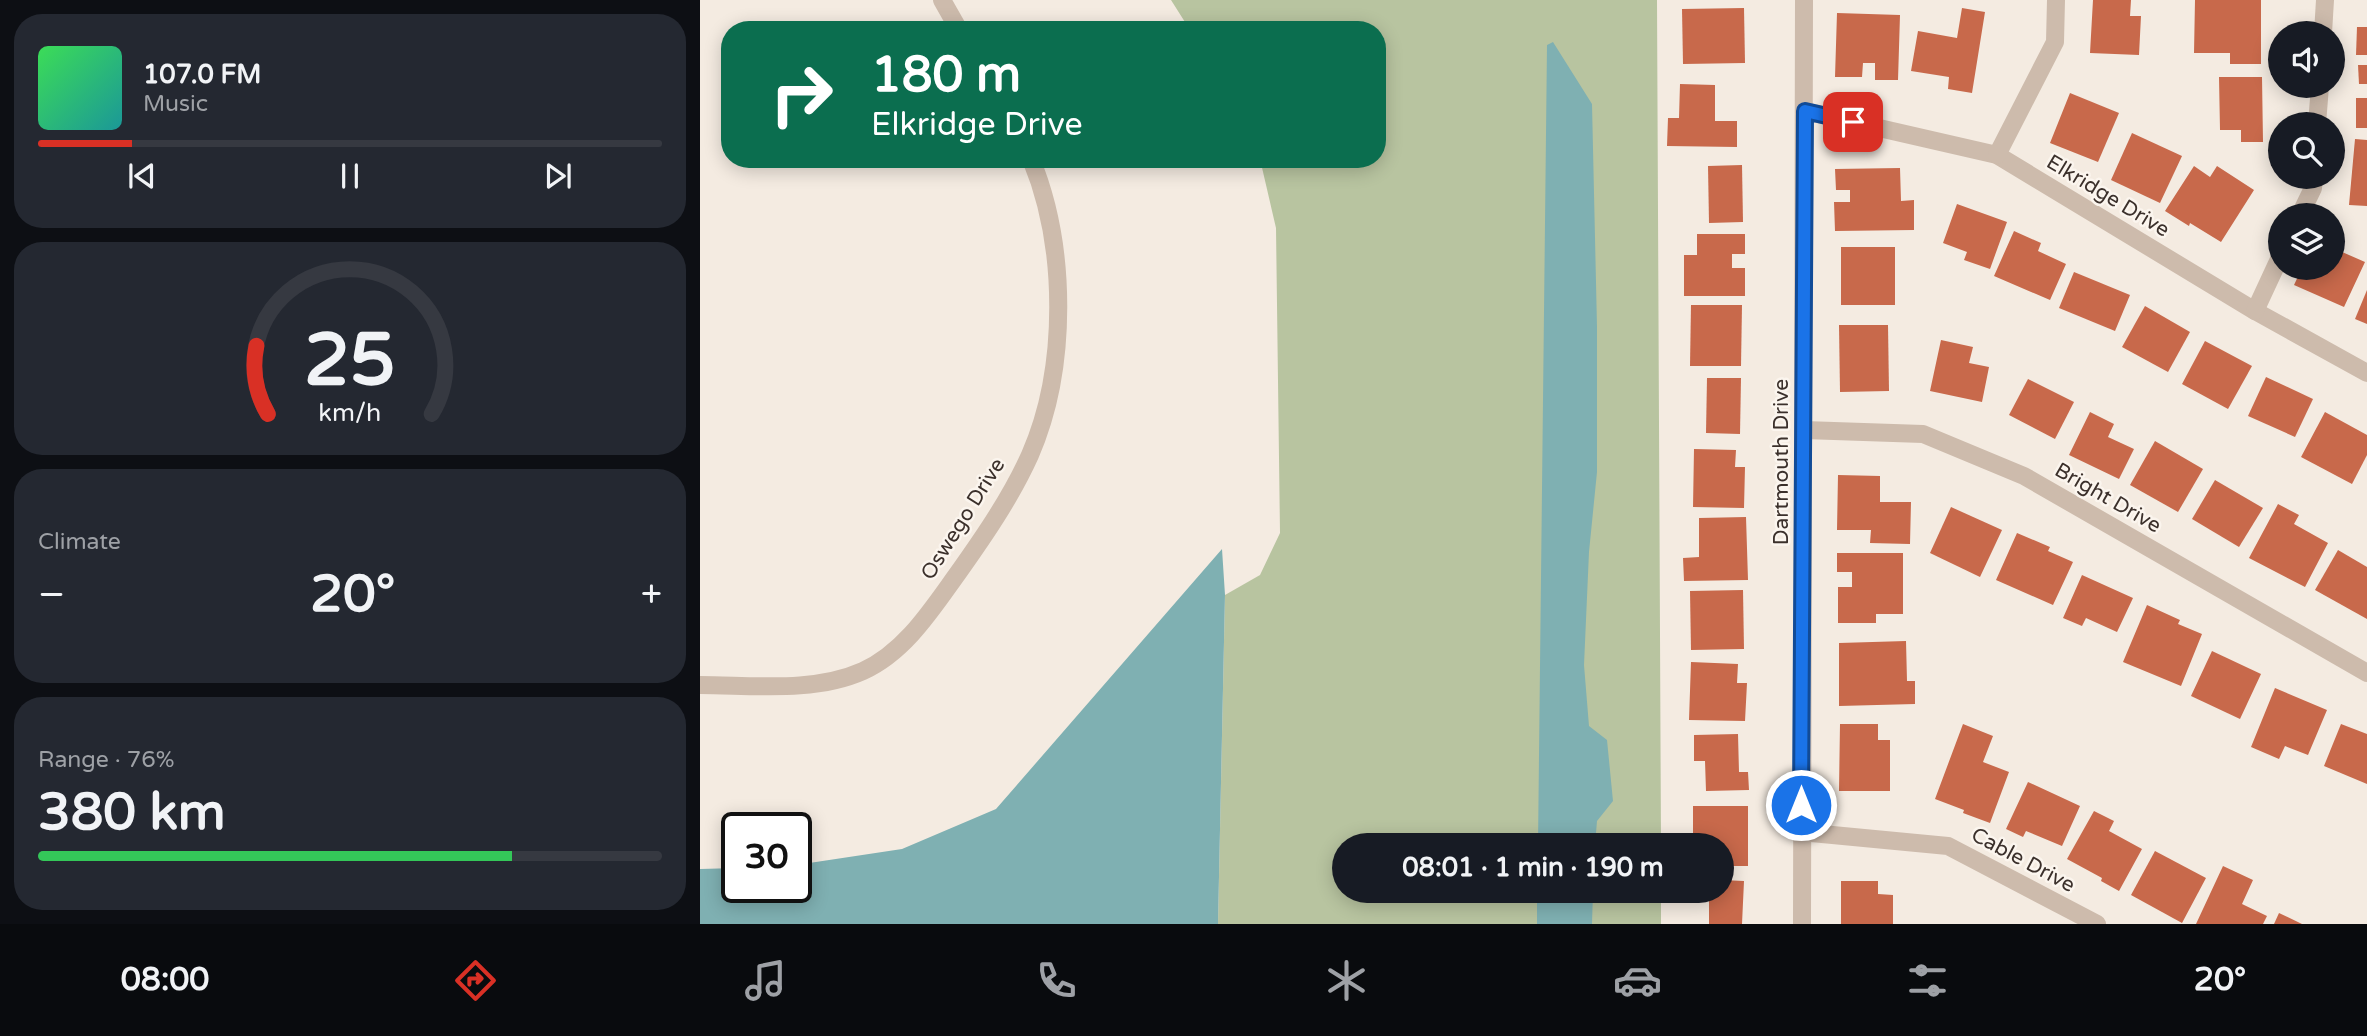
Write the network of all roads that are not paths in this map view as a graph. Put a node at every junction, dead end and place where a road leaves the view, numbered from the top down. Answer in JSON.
{"nodes":[{"id":1,"x":942,"y":0,"type":"edge"},
{"id":2,"x":1804,"y":0,"type":"edge"},
{"id":3,"x":2056,"y":0,"type":"edge"},
{"id":4,"x":2325,"y":0,"type":"edge"},
{"id":5,"x":954,"y":21,"type":"edge"},
{"id":6,"x":2324,"y":21,"type":"edge"},
{"id":7,"x":1805,"y":111,"type":"junction"},
{"id":8,"x":1997,"y":155,"type":"junction"},
{"id":9,"x":1033,"y":168,"type":"edge"},
{"id":10,"x":2269,"y":280,"type":"edge"},
{"id":11,"x":2255,"y":311,"type":"junction"},
{"id":12,"x":2367,"y":373,"type":"edge"},
{"id":13,"x":1804,"y":430,"type":"junction"},
{"id":14,"x":2367,"y":673,"type":"edge"},
{"id":15,"x":700,"y":685,"type":"edge"},
{"id":16,"x":1801,"y":832,"type":"junction"},
{"id":17,"x":1802,"y":924,"type":"edge"},
{"id":18,"x":2097,"y":924,"type":"edge"}],
"edges":[{"from":1,"to":5,"type":"street"},
{"from":2,"to":7,"type":"street","name":"Dartmouth Drive"},
{"from":3,"to":8,"type":"street"},
{"from":4,"to":6,"type":"street"},
{"from":7,"to":8,"type":"street","name":"Elkridge Drive"},
{"from":7,"to":13,"type":"street","name":"Dartmouth Drive"},
{"from":8,"to":11,"type":"street","name":"Elkridge Drive"},
{"from":9,"to":15,"type":"street","name":"Oswego Drive"},
{"from":10,"to":11,"type":"street"},
{"from":11,"to":12,"type":"street","name":"Elkridge Drive"},
{"from":13,"to":14,"type":"street","name":"Bright Drive"},
{"from":13,"to":16,"type":"street","name":"Dartmouth Drive"},
{"from":16,"to":17,"type":"street","name":"Dartmouth Drive"},
{"from":16,"to":18,"type":"street","name":"Cable Drive"}]}
